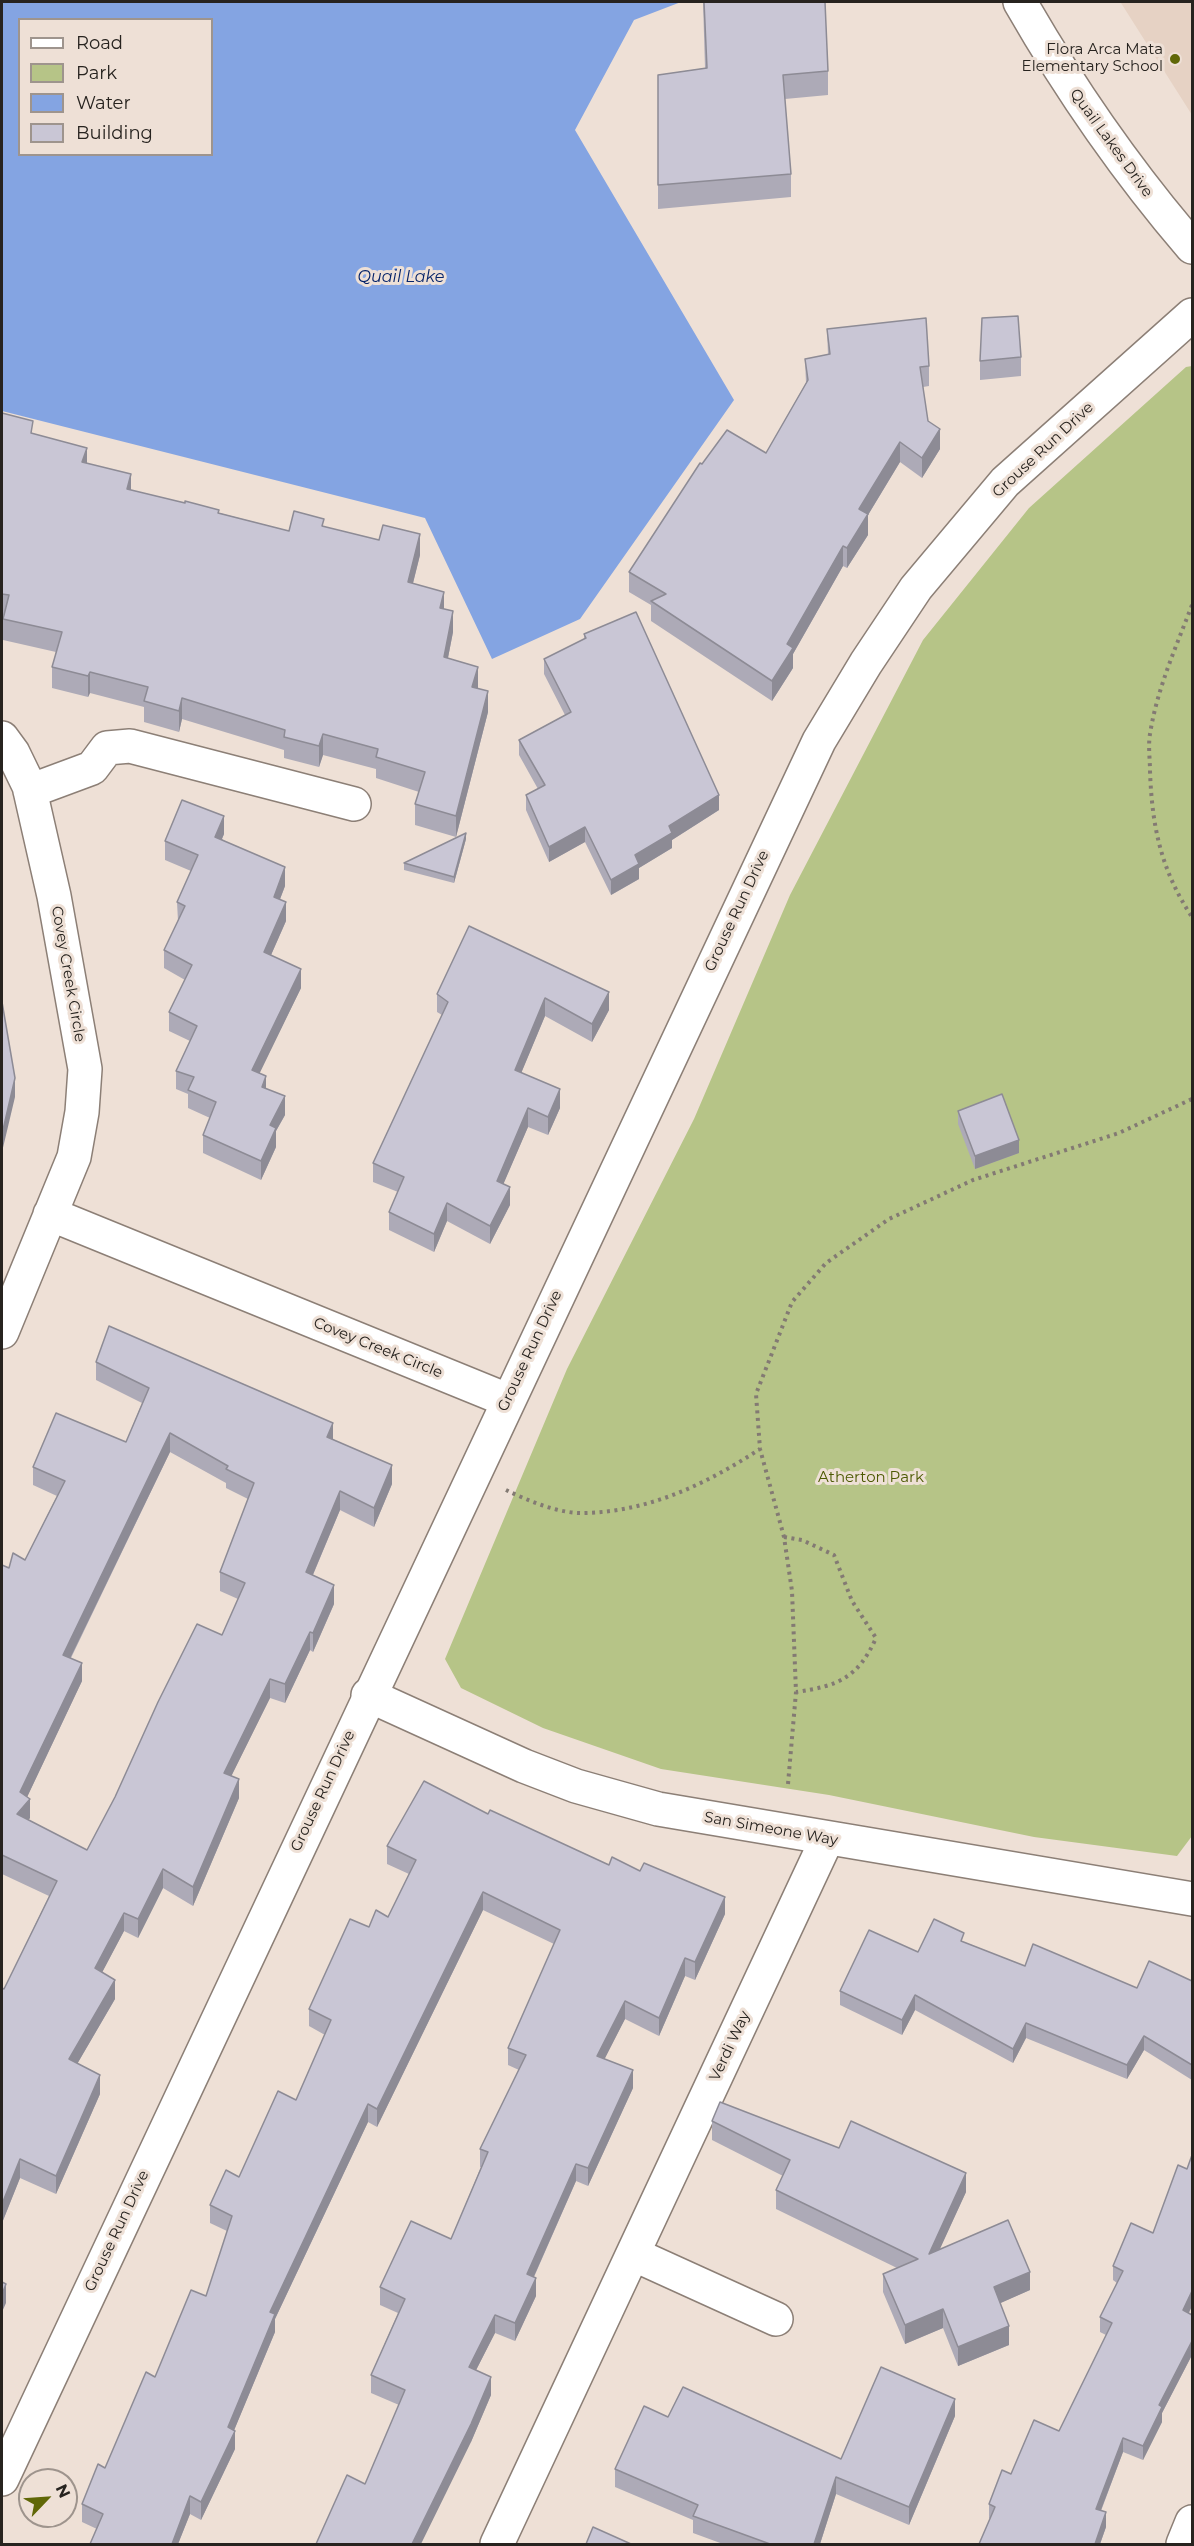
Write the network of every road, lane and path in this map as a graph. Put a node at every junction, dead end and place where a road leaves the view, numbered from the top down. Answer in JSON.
{"nodes":[{"id":1,"x":1020,"y":2,"type":"edge"},
{"id":2,"x":1192,"y":247,"type":"edge"},
{"id":3,"x":1192,"y":315,"type":"edge"},
{"id":4,"x":1192,"y":604,"type":"edge"},
{"id":5,"x":2,"y":738,"type":"edge"},
{"id":6,"x":30,"y":791,"type":"junction"},
{"id":7,"x":354,"y":804,"type":"dead end"},
{"id":8,"x":1192,"y":917,"type":"edge"},
{"id":9,"x":1192,"y":1099,"type":"edge"},
{"id":10,"x":50,"y":1214,"type":"junction"},
{"id":11,"x":2,"y":1332,"type":"edge"},
{"id":12,"x":507,"y":1400,"type":"junction"},
{"id":13,"x":760,"y":1449,"type":"junction"},
{"id":14,"x":472,"y":1474,"type":"junction"},
{"id":15,"x":784,"y":1537,"type":"junction"},
{"id":16,"x":796,"y":1692,"type":"junction"},
{"id":17,"x":368,"y":1695,"type":"junction"},
{"id":18,"x":788,"y":1784,"type":"dead end"},
{"id":19,"x":827,"y":1839,"type":"junction"},
{"id":20,"x":1192,"y":1899,"type":"edge"},
{"id":21,"x":633,"y":2254,"type":"junction"},
{"id":22,"x":776,"y":2319,"type":"dead end"},
{"id":23,"x":2,"y":2479,"type":"edge"},
{"id":24,"x":1192,"y":2522,"type":"edge"},
{"id":25,"x":497,"y":2544,"type":"edge"},
{"id":26,"x":1183,"y":2544,"type":"edge"}],
"edges":[{"from":1,"to":2,"type":"street","name":"Quail Lakes Drive"},
{"from":3,"to":12,"type":"street","name":"Grouse Run Drive"},
{"from":4,"to":8,"type":"path"},
{"from":5,"to":6,"type":"street","name":"Covey Creek Circle"},
{"from":6,"to":7,"type":"street"},
{"from":6,"to":10,"type":"street","name":"Covey Creek Circle"},
{"from":9,"to":13,"type":"path"},
{"from":10,"to":11,"type":"street","name":"Covey Creek Circle"},
{"from":10,"to":12,"type":"street","name":"Covey Creek Circle"},
{"from":12,"to":14,"type":"street","name":"Grouse Run Drive"},
{"from":13,"to":14,"type":"path"},
{"from":13,"to":15,"type":"path"},
{"from":14,"to":17,"type":"street","name":"Grouse Run Drive"},
{"from":15,"to":16,"type":"path"},
{"from":15,"to":16,"type":"path"},
{"from":16,"to":18,"type":"path"},
{"from":17,"to":19,"type":"street","name":"San Simeone Way"},
{"from":17,"to":23,"type":"street","name":"Grouse Run Drive"},
{"from":19,"to":20,"type":"street","name":"San Simeone Way"},
{"from":19,"to":21,"type":"street","name":"Verdi Way"},
{"from":21,"to":22,"type":"street"},
{"from":21,"to":25,"type":"street","name":"Verdi Way"},
{"from":24,"to":26,"type":"street"}]}
